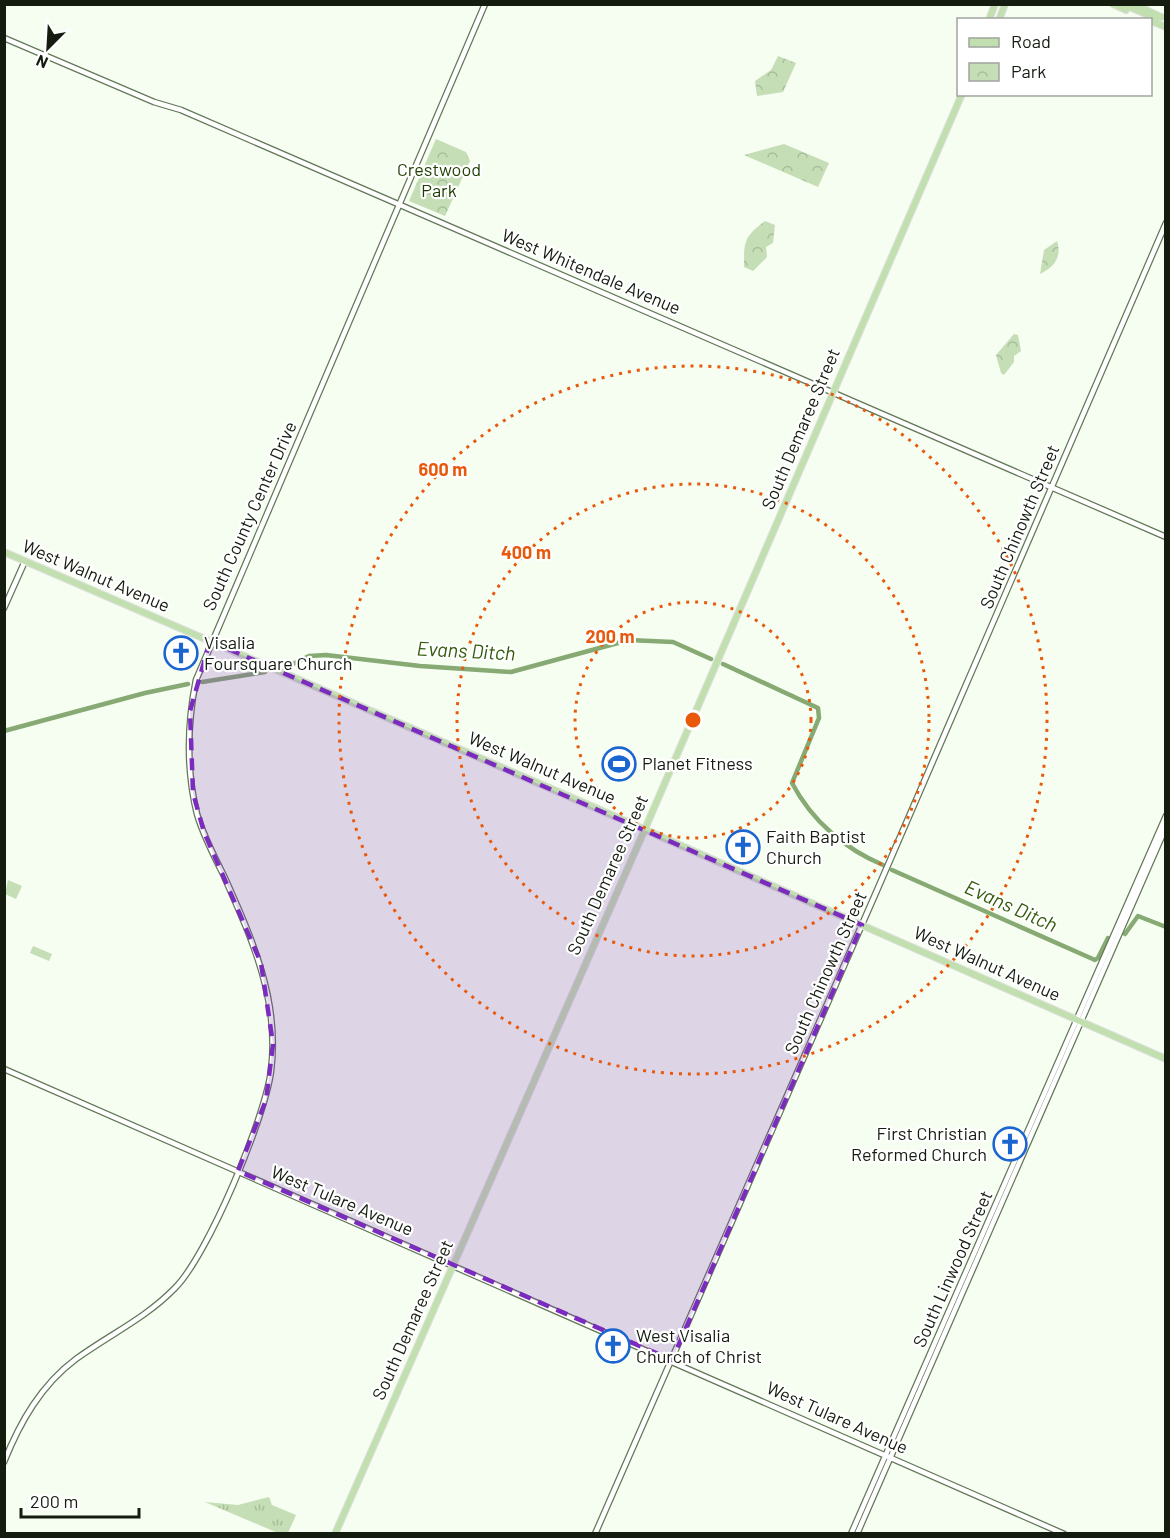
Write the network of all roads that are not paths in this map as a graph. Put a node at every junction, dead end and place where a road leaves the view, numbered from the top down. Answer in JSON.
{"nodes":[{"id":1,"x":485,"y":4,"type":"edge"},
{"id":2,"x":1113,"y":4,"type":"edge"},
{"id":3,"x":1123,"y":4,"type":"edge"},
{"id":4,"x":1134,"y":4,"type":"edge"},
{"id":5,"x":1164,"y":17,"type":"edge"},
{"id":6,"x":1145,"y":18,"type":"edge"},
{"id":7,"x":1152,"y":21,"type":"edge"},
{"id":8,"x":1166,"y":27,"type":"edge"},
{"id":9,"x":4,"y":38,"type":"edge"},
{"id":10,"x":961,"y":96,"type":"edge"},
{"id":11,"x":399,"y":204,"type":"junction"},
{"id":12,"x":1166,"y":223,"type":"edge"},
{"id":13,"x":834,"y":391,"type":"junction"},
{"id":14,"x":1052,"y":487,"type":"junction"},
{"id":15,"x":1166,"y":537,"type":"edge"},
{"id":16,"x":4,"y":552,"type":"edge"},
{"id":17,"x":25,"y":561,"type":"junction"},
{"id":18,"x":4,"y":608,"type":"edge"},
{"id":19,"x":210,"y":641,"type":"junction"},
{"id":20,"x":1166,"y":816,"type":"edge"},
{"id":21,"x":1166,"y":827,"type":"edge"},
{"id":22,"x":645,"y":829,"type":"junction"},
{"id":23,"x":862,"y":925,"type":"junction"},
{"id":24,"x":1079,"y":1021,"type":"junction"},
{"id":25,"x":1166,"y":1059,"type":"edge"},
{"id":26,"x":4,"y":1070,"type":"edge"},
{"id":27,"x":238,"y":1170,"type":"junction"},
{"id":28,"x":454,"y":1264,"type":"junction"},
{"id":29,"x":672,"y":1360,"type":"junction"},
{"id":30,"x":917,"y":1398,"type":"junction"},
{"id":31,"x":910,"y":1401,"type":"junction"},
{"id":32,"x":889,"y":1456,"type":"junction"},
{"id":33,"x":4,"y":1462,"type":"edge"},
{"id":34,"x":871,"y":1503,"type":"junction"},
{"id":35,"x":863,"y":1507,"type":"junction"},
{"id":36,"x":335,"y":1533,"type":"edge"},
{"id":37,"x":595,"y":1533,"type":"edge"},
{"id":38,"x":851,"y":1533,"type":"edge"},
{"id":39,"x":857,"y":1533,"type":"edge"},
{"id":40,"x":1064,"y":1533,"type":"edge"}],
"edges":[{"from":1,"to":11,"type":"street","name":"South County Center Drive"},
{"from":2,"to":6,"type":"main road"},
{"from":3,"to":5,"type":"main road"},
{"from":4,"to":5,"type":"main road"},
{"from":7,"to":8,"type":"main road"},
{"from":9,"to":11,"type":"street","name":"West Whitendale Avenue"},
{"from":10,"to":13,"type":"main road","name":"South Demaree Street"},
{"from":11,"to":13,"type":"street","name":"West Whitendale Avenue"},
{"from":11,"to":19,"type":"street","name":"South County Center Drive"},
{"from":12,"to":14,"type":"street","name":"South Chinowth Street"},
{"from":13,"to":14,"type":"street","name":"West Whitendale Avenue"},
{"from":13,"to":22,"type":"main road","name":"South Demaree Street"},
{"from":14,"to":15,"type":"street","name":"West Whitendale Avenue"},
{"from":14,"to":23,"type":"street","name":"South Chinowth Street"},
{"from":16,"to":17,"type":"main road","name":"West Walnut Avenue"},
{"from":17,"to":18,"type":"street"},
{"from":17,"to":19,"type":"main road","name":"West Walnut Avenue"},
{"from":19,"to":22,"type":"main road","name":"West Walnut Avenue"},
{"from":19,"to":27,"type":"street","name":"South County Center Drive"},
{"from":20,"to":24,"type":"street","name":"South Linwood Street"},
{"from":21,"to":24,"type":"street","name":"South Linwood Street"},
{"from":22,"to":23,"type":"main road","name":"West Walnut Avenue"},
{"from":22,"to":28,"type":"main road","name":"South Demaree Street"},
{"from":23,"to":24,"type":"main road","name":"West Walnut Avenue"},
{"from":23,"to":29,"type":"street","name":"South Chinowth Street"},
{"from":24,"to":25,"type":"main road","name":"West Walnut Avenue"},
{"from":24,"to":30,"type":"street","name":"South Linwood Street"},
{"from":24,"to":31,"type":"street","name":"South Linwood Street"},
{"from":26,"to":27,"type":"street","name":"West Tulare Avenue"},
{"from":27,"to":28,"type":"street","name":"West Tulare Avenue"},
{"from":27,"to":33,"type":"street","name":"South County Center Drive"},
{"from":28,"to":29,"type":"street","name":"West Tulare Avenue"},
{"from":28,"to":36,"type":"main road","name":"South Demaree Street"},
{"from":29,"to":32,"type":"street","name":"West Tulare Avenue"},
{"from":29,"to":37,"type":"street","name":"South Chinowth Street"},
{"from":30,"to":31,"type":"street"},
{"from":30,"to":32,"type":"street","name":"South Linwood Street"},
{"from":31,"to":32,"type":"street","name":"South Linwood Street"},
{"from":32,"to":34,"type":"street","name":"South Linwood Street"},
{"from":32,"to":35,"type":"street","name":"South Linwood Street"},
{"from":32,"to":40,"type":"street","name":"West Tulare Avenue"},
{"from":34,"to":35,"type":"street"},
{"from":34,"to":39,"type":"street","name":"South Linwood Street"},
{"from":35,"to":38,"type":"street","name":"South Linwood Street"}]}
